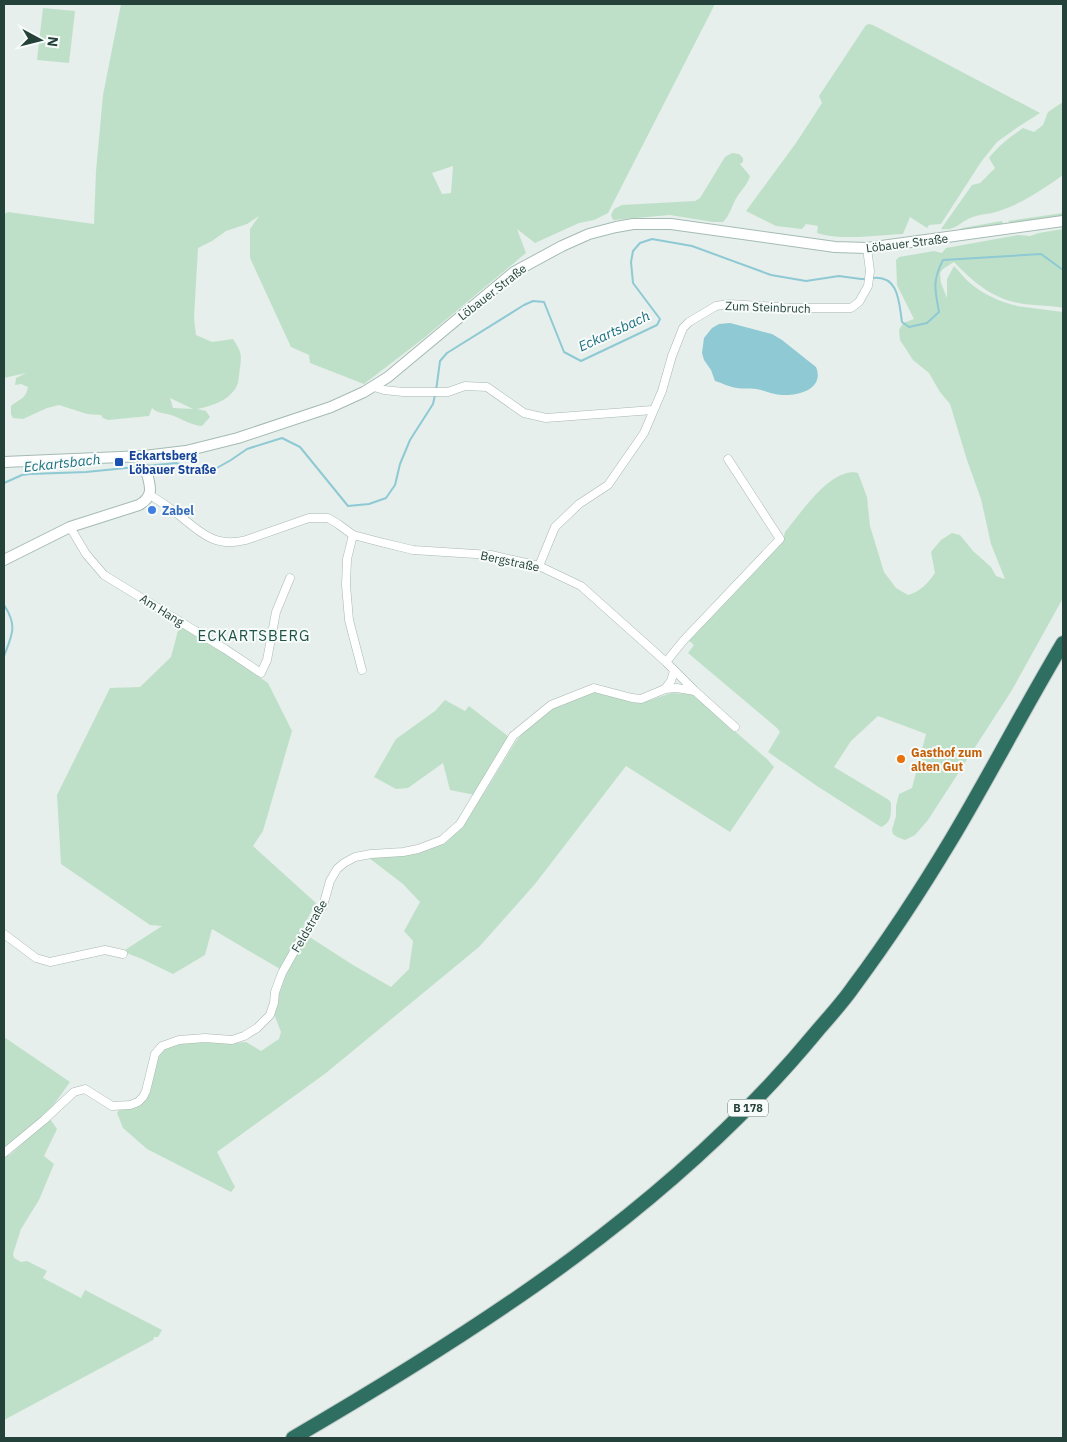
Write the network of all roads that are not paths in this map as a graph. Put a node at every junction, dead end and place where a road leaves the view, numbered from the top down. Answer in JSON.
{"nodes":[{"id":1,"x":1063,"y":221,"type":"edge"},
{"id":2,"x":867,"y":248,"type":"junction"},
{"id":3,"x":374,"y":386,"type":"junction"},
{"id":4,"x":653,"y":410,"type":"junction"},
{"id":5,"x":728,"y":459,"type":"dead end"},
{"id":6,"x":4,"y":462,"type":"edge"},
{"id":7,"x":145,"y":462,"type":"junction"},
{"id":8,"x":150,"y":495,"type":"junction"},
{"id":9,"x":70,"y":527,"type":"junction"},
{"id":10,"x":353,"y":535,"type":"junction"},
{"id":11,"x":4,"y":560,"type":"edge"},
{"id":12,"x":539,"y":566,"type":"junction"},
{"id":13,"x":290,"y":578,"type":"dead end"},
{"id":14,"x":1063,"y":643,"type":"edge"},
{"id":15,"x":666,"y":662,"type":"junction"},
{"id":16,"x":362,"y":670,"type":"dead end"},
{"id":17,"x":674,"y":670,"type":"junction"},
{"id":18,"x":665,"y":689,"type":"junction"},
{"id":19,"x":695,"y":691,"type":"junction"},
{"id":20,"x":735,"y":727,"type":"dead end"},
{"id":21,"x":4,"y":934,"type":"edge"},
{"id":22,"x":123,"y":954,"type":"dead end"},
{"id":23,"x":4,"y":1153,"type":"edge"},
{"id":24,"x":293,"y":1438,"type":"edge"}],
"edges":[{"from":1,"to":2,"type":"main road","name":"Löbauer Straße"},
{"from":2,"to":3,"type":"main road","name":"Löbauer Straße"},
{"from":2,"to":4,"type":"street","name":"Zum Steinbruch"},
{"from":3,"to":4,"type":"street"},
{"from":3,"to":7,"type":"main road","name":"Löbauer Straße"},
{"from":4,"to":12,"type":"street","name":"Zum Steinbruch"},
{"from":5,"to":15,"type":"street"},
{"from":6,"to":7,"type":"main road","name":"Löbauer Straße"},
{"from":7,"to":8,"type":"main road"},
{"from":8,"to":9,"type":"main road"},
{"from":8,"to":10,"type":"street","name":"Bergstraße"},
{"from":9,"to":11,"type":"main road"},
{"from":9,"to":13,"type":"street","name":"Am Hang"},
{"from":10,"to":12,"type":"street","name":"Bergstraße"},
{"from":10,"to":16,"type":"street"},
{"from":12,"to":15,"type":"street","name":"Bergstraße"},
{"from":14,"to":24,"type":"highway","number":"B 178"},
{"from":15,"to":17,"type":"street","name":"Bergstraße"},
{"from":17,"to":18,"type":"street"},
{"from":17,"to":19,"type":"street","name":"Bergstraße"},
{"from":18,"to":19,"type":"street","name":"Feldstraße"},
{"from":18,"to":23,"type":"street","name":"Feldstraße"},
{"from":19,"to":20,"type":"street","name":"Bergstraße"},
{"from":21,"to":22,"type":"street"}]}
